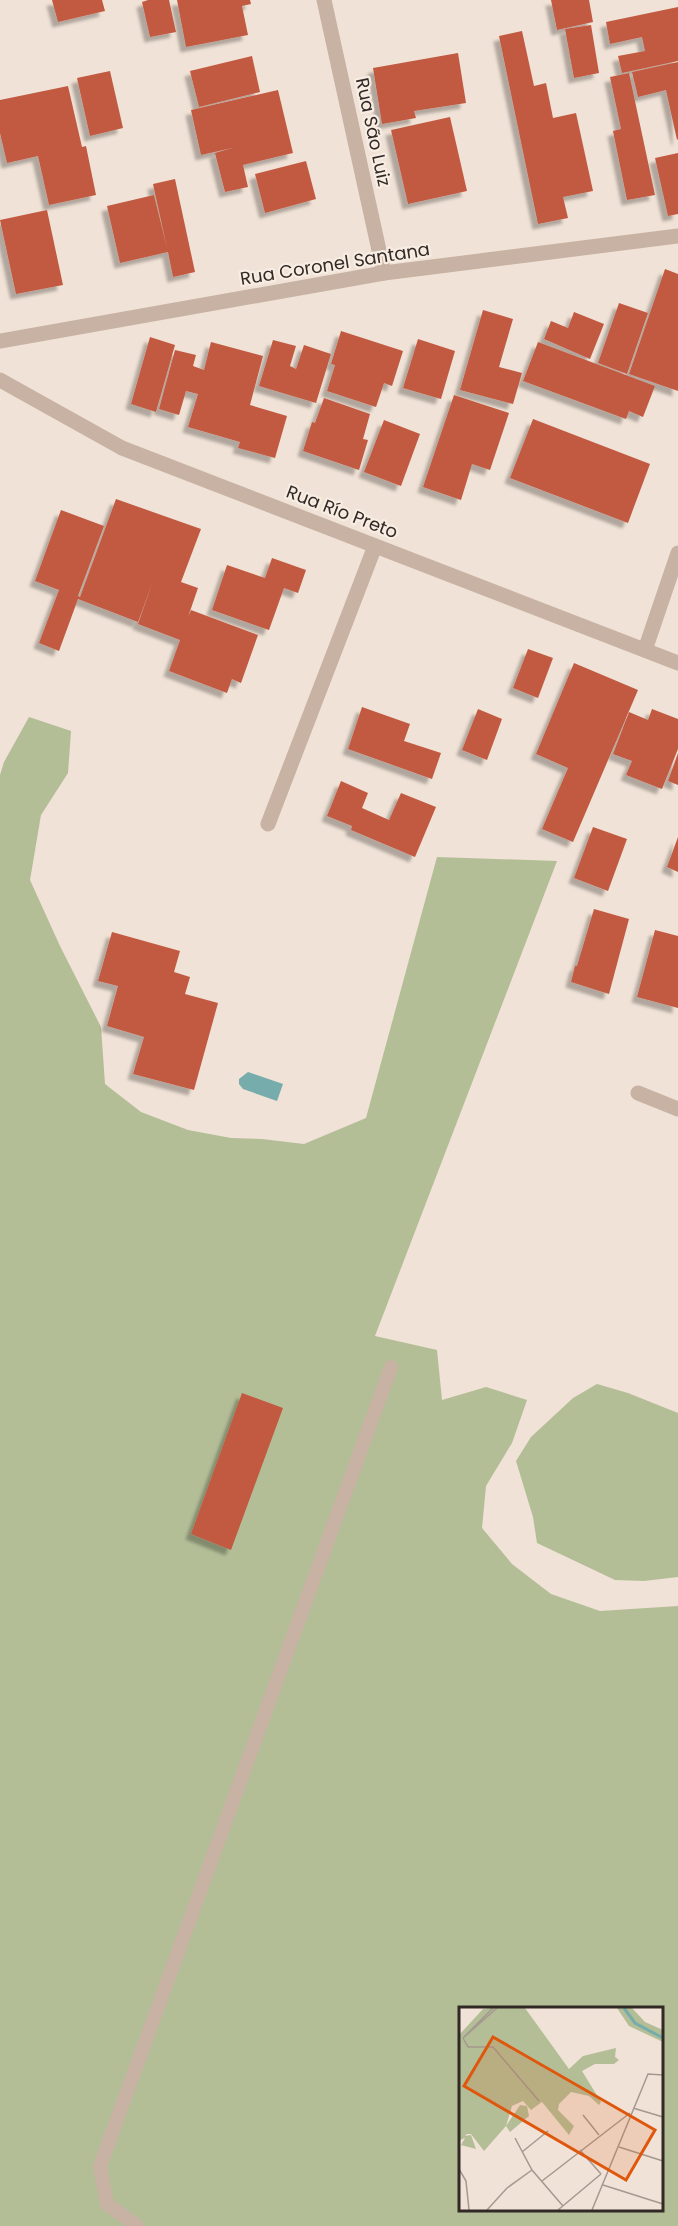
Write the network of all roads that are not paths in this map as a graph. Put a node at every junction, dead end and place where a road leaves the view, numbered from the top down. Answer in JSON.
{"nodes":[{"id":1,"x":324,"y":0,"type":"edge"},
{"id":2,"x":678,"y":236,"type":"edge"},
{"id":3,"x":384,"y":273,"type":"junction"},
{"id":4,"x":0,"y":341,"type":"edge"},
{"id":5,"x":0,"y":380,"type":"edge"},
{"id":6,"x":375,"y":546,"type":"junction"},
{"id":7,"x":678,"y":553,"type":"edge"},
{"id":8,"x":645,"y":650,"type":"junction"},
{"id":9,"x":678,"y":663,"type":"edge"},
{"id":10,"x":268,"y":824,"type":"dead end"},
{"id":11,"x":638,"y":1093,"type":"dead end"},
{"id":12,"x":678,"y":1109,"type":"edge"},
{"id":13,"x":391,"y":1367,"type":"dead end"},
{"id":14,"x":137,"y":2226,"type":"edge"}],
"edges":[{"from":1,"to":3,"type":"street","name":"Rua São Luiz"},
{"from":2,"to":3,"type":"street","name":"Rua Coronel Santana"},
{"from":3,"to":4,"type":"street","name":"Rua Coronel Santana"},
{"from":5,"to":6,"type":"street","name":"Rua Río Preto"},
{"from":6,"to":8,"type":"street","name":"Rua Río Preto"},
{"from":6,"to":10,"type":"street"},
{"from":7,"to":8,"type":"street"},
{"from":8,"to":9,"type":"street","name":"Rua Río Preto"},
{"from":11,"to":12,"type":"street"},
{"from":13,"to":14,"type":"lane"}]}
